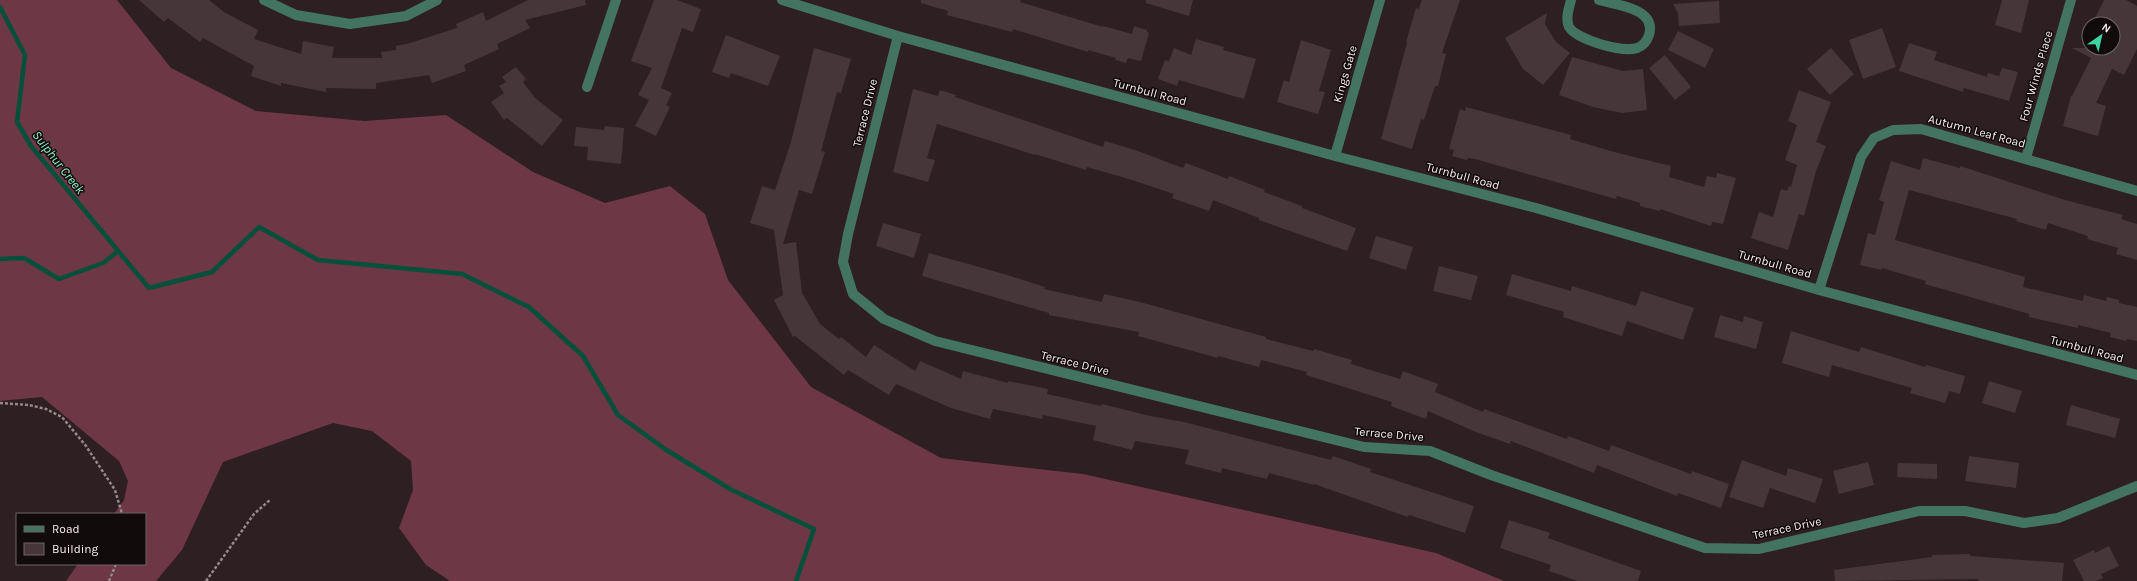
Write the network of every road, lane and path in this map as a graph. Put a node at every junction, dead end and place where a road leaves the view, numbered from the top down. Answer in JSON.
{"nodes":[{"id":1,"x":264,"y":0,"type":"edge"},
{"id":2,"x":437,"y":0,"type":"edge"},
{"id":3,"x":616,"y":0,"type":"edge"},
{"id":4,"x":782,"y":0,"type":"edge"},
{"id":5,"x":1380,"y":0,"type":"edge"},
{"id":6,"x":1571,"y":0,"type":"edge"},
{"id":7,"x":1598,"y":0,"type":"edge"},
{"id":8,"x":2071,"y":0,"type":"edge"},
{"id":9,"x":898,"y":36,"type":"junction"},
{"id":10,"x":587,"y":87,"type":"dead end"},
{"id":11,"x":1335,"y":156,"type":"junction"},
{"id":12,"x":2026,"y":158,"type":"junction"},
{"id":13,"x":2137,"y":191,"type":"edge"},
{"id":14,"x":1819,"y":290,"type":"junction"},
{"id":15,"x":2137,"y":375,"type":"edge"},
{"id":16,"x":0,"y":403,"type":"edge"},
{"id":17,"x":2137,"y":486,"type":"edge"},
{"id":18,"x":270,"y":499,"type":"dead end"},
{"id":19,"x":122,"y":513,"type":"edge"},
{"id":20,"x":116,"y":565,"type":"edge"},
{"id":21,"x":109,"y":581,"type":"edge"},
{"id":22,"x":206,"y":581,"type":"edge"}],
"edges":[{"from":1,"to":2,"type":"street"},
{"from":3,"to":10,"type":"street"},
{"from":4,"to":9,"type":"street","name":"Turnbull Road"},
{"from":5,"to":11,"type":"street","name":"Kings Gate"},
{"from":6,"to":7,"type":"street"},
{"from":8,"to":12,"type":"street","name":"Four Winds Place"},
{"from":9,"to":11,"type":"street","name":"Turnbull Road"},
{"from":9,"to":17,"type":"street","name":"Terrace Drive"},
{"from":11,"to":14,"type":"street","name":"Turnbull Road"},
{"from":12,"to":13,"type":"street","name":"Autumn Leaf Road"},
{"from":12,"to":14,"type":"street","name":"Autumn Leaf Road"},
{"from":14,"to":15,"type":"street","name":"Turnbull Road"},
{"from":16,"to":19,"type":"path"},
{"from":18,"to":22,"type":"path"},
{"from":20,"to":21,"type":"path"}]}
